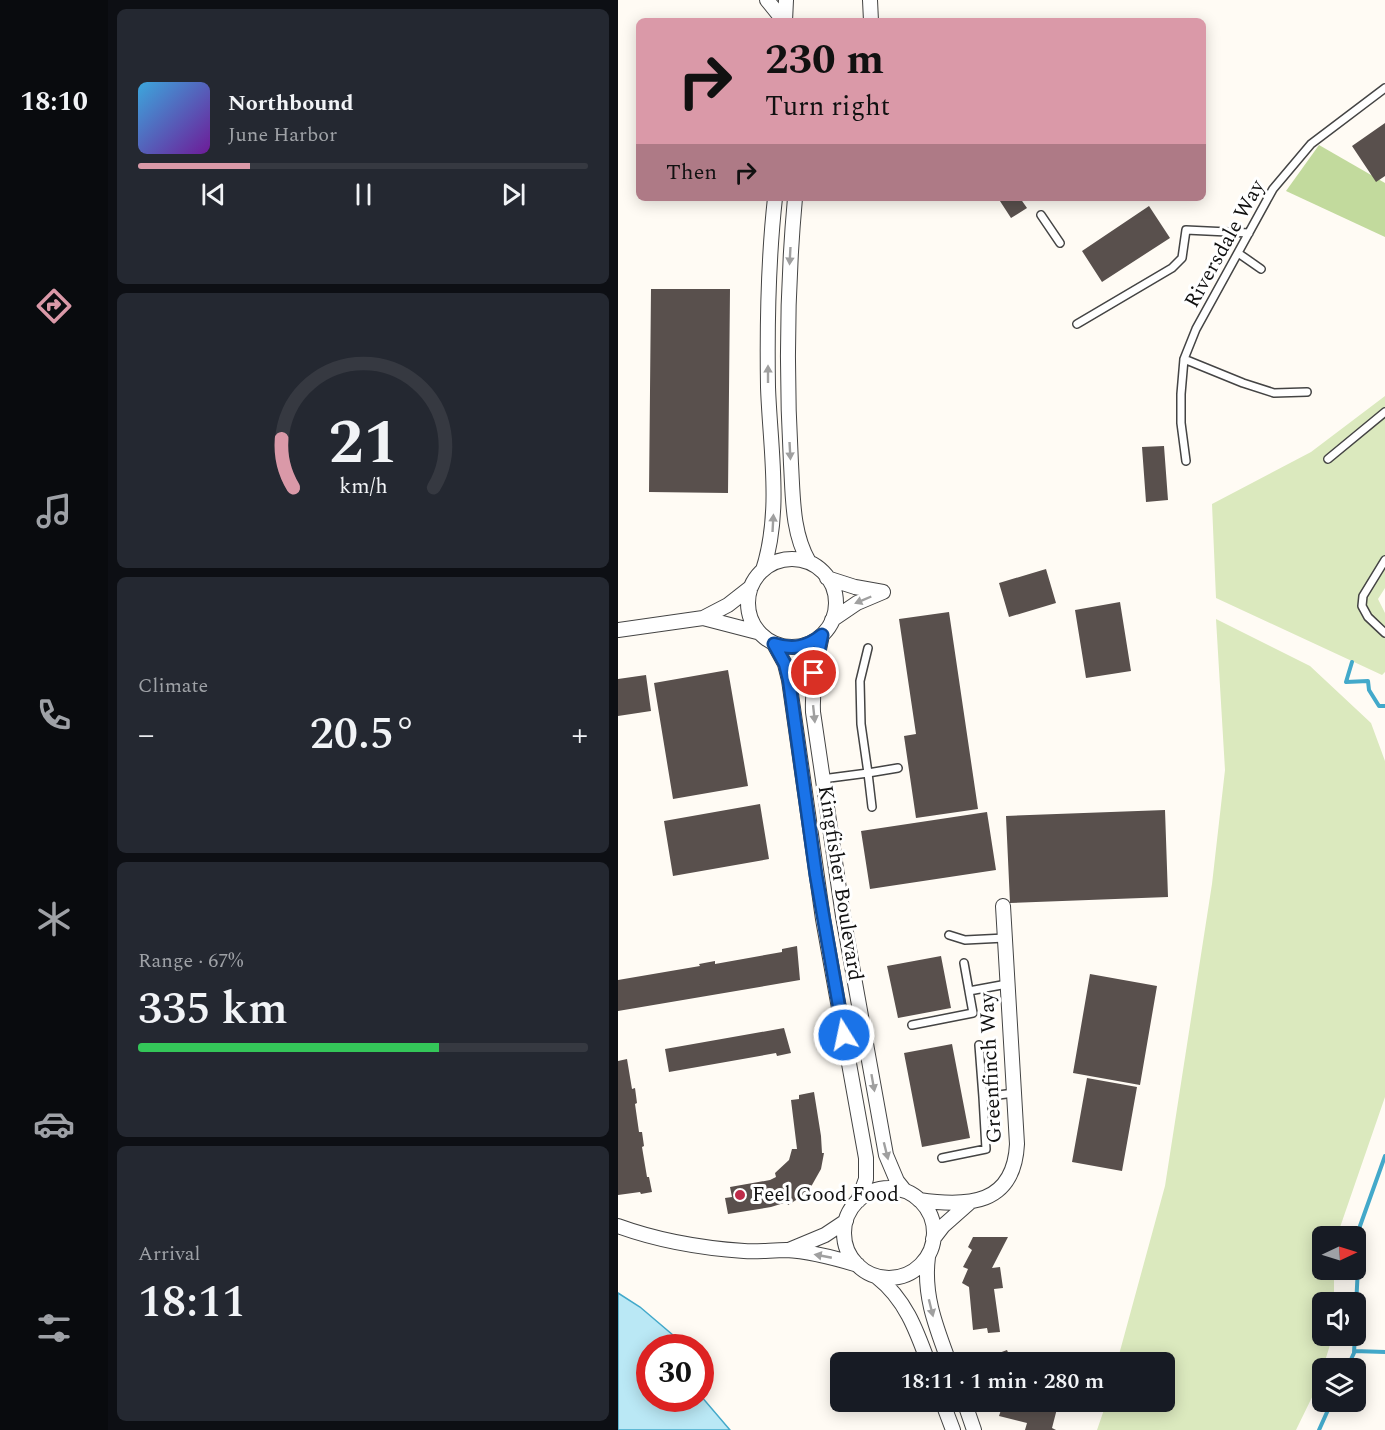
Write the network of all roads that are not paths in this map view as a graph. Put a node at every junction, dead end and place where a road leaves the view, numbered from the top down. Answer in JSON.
{"nodes":[{"id":1,"x":767,"y":0,"type":"edge"},
{"id":2,"x":786,"y":0,"type":"edge"},
{"id":3,"x":782,"y":18,"type":"edge"},
{"id":4,"x":784,"y":18,"type":"edge"},
{"id":5,"x":1385,"y":88,"type":"edge"},
{"id":6,"x":775,"y":201,"type":"edge"},
{"id":7,"x":795,"y":201,"type":"edge"},
{"id":8,"x":1041,"y":215,"type":"dead end"},
{"id":9,"x":1249,"y":233,"type":"junction"},
{"id":10,"x":1060,"y":243,"type":"dead end"},
{"id":11,"x":1238,"y":253,"type":"junction"},
{"id":12,"x":1261,"y":269,"type":"dead end"},
{"id":13,"x":1077,"y":324,"type":"dead end"},
{"id":14,"x":1184,"y":359,"type":"junction"},
{"id":15,"x":1307,"y":392,"type":"dead end"},
{"id":16,"x":1385,"y":412,"type":"edge"},
{"id":17,"x":1328,"y":459,"type":"dead end"},
{"id":18,"x":1186,"y":461,"type":"dead end"},
{"id":19,"x":1385,"y":560,"type":"edge"},
{"id":20,"x":809,"y":562,"type":"junction"},
{"id":21,"x":763,"y":570,"type":"junction"},
{"id":22,"x":827,"y":578,"type":"junction"},
{"id":23,"x":751,"y":587,"type":"junction"},
{"id":24,"x":703,"y":618,"type":"junction"},
{"id":25,"x":832,"y":620,"type":"junction"},
{"id":26,"x":618,"y":630,"type":"edge"},
{"id":27,"x":757,"y":632,"type":"junction"},
{"id":28,"x":1385,"y":633,"type":"edge"},
{"id":29,"x":822,"y":635,"type":"junction"},
{"id":30,"x":774,"y":644,"type":"junction"},
{"id":31,"x":868,"y":648,"type":"dead end"},
{"id":32,"x":898,"y":768,"type":"dead end"},
{"id":33,"x":868,"y":773,"type":"junction"},
{"id":34,"x":822,"y":778,"type":"junction"},
{"id":35,"x":873,"y":807,"type":"dead end"},
{"id":36,"x":1003,"y":906,"type":"dead end"},
{"id":37,"x":949,"y":935,"type":"dead end"},
{"id":38,"x":1005,"y":938,"type":"junction"},
{"id":39,"x":964,"y":963,"type":"dead end"},
{"id":40,"x":1007,"y":984,"type":"junction"},
{"id":41,"x":969,"y":991,"type":"junction"},
{"id":42,"x":912,"y":1025,"type":"dead end"},
{"id":43,"x":979,"y":1045,"type":"dead end"},
{"id":44,"x":1014,"y":1093,"type":"junction"},
{"id":45,"x":983,"y":1097,"type":"junction"},
{"id":46,"x":942,"y":1158,"type":"dead end"},
{"id":47,"x":905,"y":1191,"type":"junction"},
{"id":48,"x":919,"y":1200,"type":"junction"},
{"id":49,"x":858,"y":1201,"type":"junction"},
{"id":50,"x":969,"y":1203,"type":"junction"},
{"id":51,"x":846,"y":1221,"type":"junction"},
{"id":52,"x":618,"y":1226,"type":"edge"},
{"id":53,"x":933,"y":1239,"type":"junction"},
{"id":54,"x":787,"y":1250,"type":"junction"},
{"id":55,"x":928,"y":1255,"type":"junction"},
{"id":56,"x":858,"y":1265,"type":"junction"},
{"id":57,"x":877,"y":1277,"type":"junction"},
{"id":58,"x":924,"y":1352,"type":"edge"},
{"id":59,"x":946,"y":1352,"type":"edge"},
{"id":60,"x":946,"y":1412,"type":"edge"},
{"id":61,"x":968,"y":1412,"type":"edge"},
{"id":62,"x":953,"y":1430,"type":"edge"},
{"id":63,"x":974,"y":1430,"type":"edge"}],
"edges":[{"from":1,"to":3,"type":"street"},
{"from":2,"to":4,"type":"street"},
{"from":5,"to":9,"type":"lane","name":"Riversdale Way"},
{"from":21,"to":6,"type":"street","one_way":true},
{"from":7,"to":20,"type":"street","one_way":true},
{"from":8,"to":10,"type":"lane"},
{"from":9,"to":11,"type":"lane","name":"Riversdale Way"},
{"from":9,"to":13,"type":"lane"},
{"from":11,"to":12,"type":"lane"},
{"from":11,"to":14,"type":"lane","name":"Riversdale Way"},
{"from":14,"to":15,"type":"lane"},
{"from":14,"to":18,"type":"lane","name":"Riversdale Way"},
{"from":16,"to":17,"type":"lane"},
{"from":19,"to":28,"type":"lane"},
{"from":20,"to":21,"type":"street"},
{"from":20,"to":22,"type":"street"},
{"from":21,"to":23,"type":"street"},
{"from":22,"to":25,"type":"street"},
{"from":22,"to":25,"type":"street","one_way":true},
{"from":23,"to":24,"type":"street"},
{"from":23,"to":27,"type":"street"},
{"from":24,"to":26,"type":"street"},
{"from":24,"to":27,"type":"street"},
{"from":25,"to":29,"type":"street"},
{"from":27,"to":30,"type":"street"},
{"from":29,"to":30,"type":"street"},
{"from":29,"to":34,"type":"street","name":"Kingfisher Boulevard","one_way":true},
{"from":30,"to":49,"type":"street","name":"Kingfisher Boulevard"},
{"from":31,"to":33,"type":"lane"},
{"from":32,"to":33,"type":"lane"},
{"from":33,"to":34,"type":"lane"},
{"from":33,"to":35,"type":"lane"},
{"from":34,"to":47,"type":"street","name":"Kingfisher Boulevard","one_way":true},
{"from":36,"to":38,"type":"street","name":"Greenfinch Way"},
{"from":37,"to":38,"type":"lane"},
{"from":38,"to":40,"type":"street","name":"Greenfinch Way"},
{"from":39,"to":41,"type":"lane"},
{"from":40,"to":41,"type":"lane"},
{"from":40,"to":44,"type":"street","name":"Greenfinch Way"},
{"from":41,"to":42,"type":"lane"},
{"from":43,"to":45,"type":"lane"},
{"from":44,"to":45,"type":"lane"},
{"from":44,"to":50,"type":"street","name":"Greenfinch Way"},
{"from":45,"to":46,"type":"lane"},
{"from":47,"to":48,"type":"street"},
{"from":47,"to":49,"type":"street"},
{"from":48,"to":50,"type":"street","name":"Greenfinch Way"},
{"from":48,"to":53,"type":"street"},
{"from":49,"to":51,"type":"street"},
{"from":50,"to":53,"type":"street","name":"Greenfinch Way"},
{"from":51,"to":54,"type":"street"},
{"from":51,"to":56,"type":"street"},
{"from":52,"to":54,"type":"street"},
{"from":53,"to":55,"type":"street"},
{"from":56,"to":54,"type":"street","one_way":true},
{"from":55,"to":57,"type":"street"},
{"from":55,"to":59,"type":"street","one_way":true},
{"from":56,"to":57,"type":"street"},
{"from":57,"to":58,"type":"street"},
{"from":60,"to":62,"type":"street"},
{"from":61,"to":63,"type":"street"}]}
